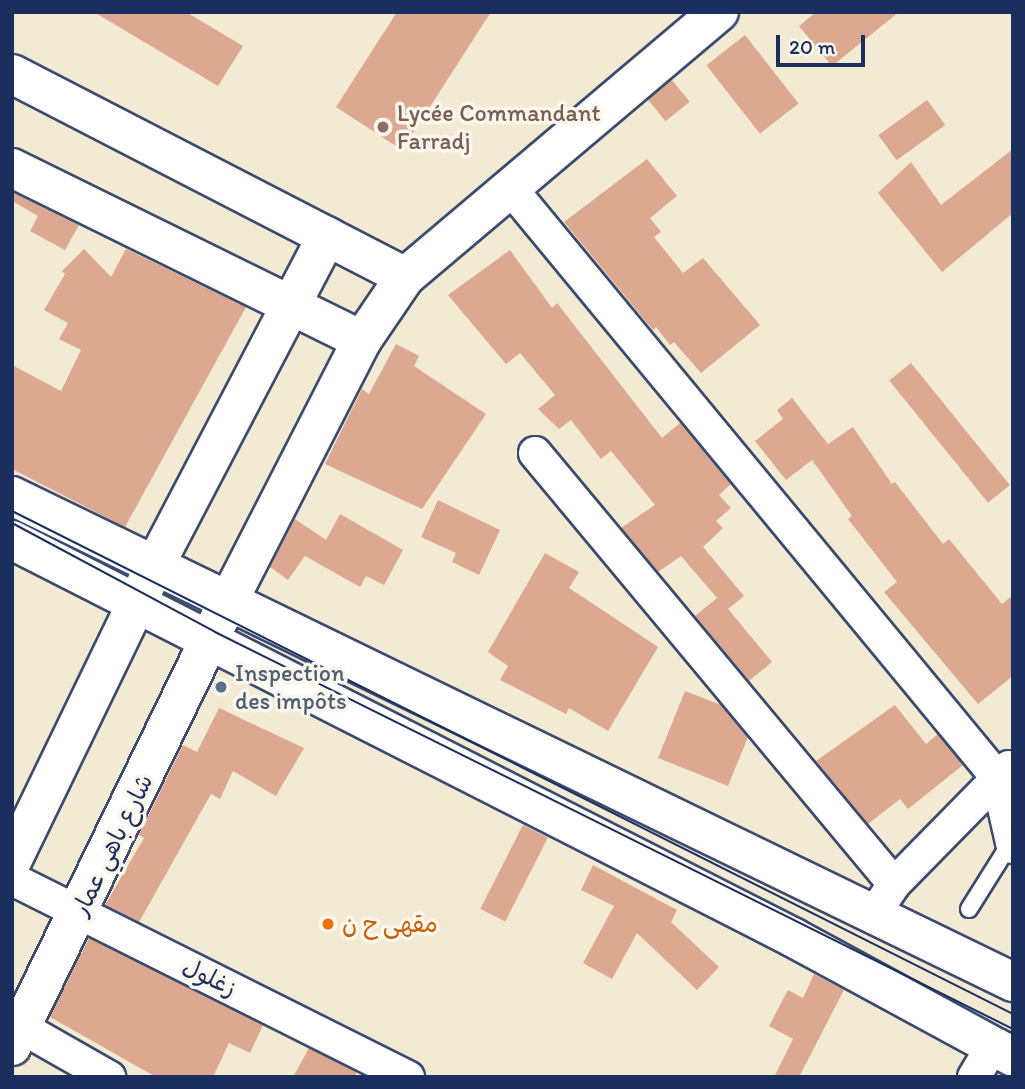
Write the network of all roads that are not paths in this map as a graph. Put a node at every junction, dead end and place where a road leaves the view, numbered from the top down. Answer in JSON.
{"nodes":[{"id":1,"x":719,"y":12,"type":"edge"},
{"id":2,"x":12,"y":74,"type":"edge"},
{"id":3,"x":12,"y":168,"type":"edge"},
{"id":4,"x":512,"y":190,"type":"junction"},
{"id":5,"x":327,"y":236,"type":"junction"},
{"id":6,"x":405,"y":277,"type":"junction"},
{"id":7,"x":292,"y":304,"type":"junction"},
{"id":8,"x":362,"y":340,"type":"junction"},
{"id":9,"x":535,"y":453,"type":"dead end"},
{"id":10,"x":12,"y":496,"type":"edge"},
{"id":11,"x":12,"y":540,"type":"edge"},
{"id":12,"x":155,"y":565,"type":"junction"},
{"id":13,"x":229,"y":600,"type":"junction"},
{"id":14,"x":138,"y":602,"type":"junction"},
{"id":15,"x":211,"y":643,"type":"junction"},
{"id":16,"x":1005,"y":770,"type":"edge"},
{"id":17,"x":1012,"y":845,"type":"edge"},
{"id":18,"x":12,"y":861,"type":"edge"},
{"id":19,"x":12,"y":879,"type":"edge"},
{"id":20,"x":894,"y":884,"type":"junction"},
{"id":21,"x":969,"y":909,"type":"dead end"},
{"id":22,"x":80,"y":912,"type":"junction"},
{"id":23,"x":873,"y":916,"type":"junction"},
{"id":24,"x":1013,"y":982,"type":"edge"},
{"id":25,"x":16,"y":1032,"type":"edge"},
{"id":26,"x":993,"y":1060,"type":"edge"},
{"id":27,"x":109,"y":1077,"type":"edge"},
{"id":28,"x":408,"y":1077,"type":"edge"}],
"edges":[{"from":1,"to":4,"type":"main road","name":"شارع باهي عمار"},
{"from":2,"to":5,"type":"main road"},
{"from":3,"to":7,"type":"main road"},
{"from":4,"to":6,"type":"main road","name":"شارع باهي عمار"},
{"from":4,"to":16,"type":"street"},
{"from":5,"to":6,"type":"main road"},
{"from":5,"to":7,"type":"main road"},
{"from":6,"to":8,"type":"main road","name":"شارع باهي عمار"},
{"from":7,"to":8,"type":"main road"},
{"from":7,"to":12,"type":"main road"},
{"from":8,"to":13,"type":"main road","name":"شارع باهي عمار"},
{"from":9,"to":20,"type":"street"},
{"from":10,"to":12,"type":"main road"},
{"from":11,"to":14,"type":"main road"},
{"from":12,"to":13,"type":"main road"},
{"from":12,"to":14,"type":"main road"},
{"from":13,"to":15,"type":"main road","name":"شارع باهي عمار"},
{"from":13,"to":23,"type":"main road"},
{"from":14,"to":15,"type":"main road"},
{"from":14,"to":18,"type":"main road"},
{"from":15,"to":22,"type":"main road","name":"شارع باهي عمار"},
{"from":15,"to":26,"type":"main road"},
{"from":16,"to":17,"type":"street"},
{"from":16,"to":20,"type":"street"},
{"from":17,"to":21,"type":"lane"},
{"from":19,"to":22,"type":"street","name":"زغلول"},
{"from":20,"to":23,"type":"street"},
{"from":22,"to":25,"type":"main road","name":"شارع باهي عمار"},
{"from":22,"to":28,"type":"street","name":"زغلول"},
{"from":23,"to":24,"type":"main road"},
{"from":25,"to":27,"type":"street"}]}
